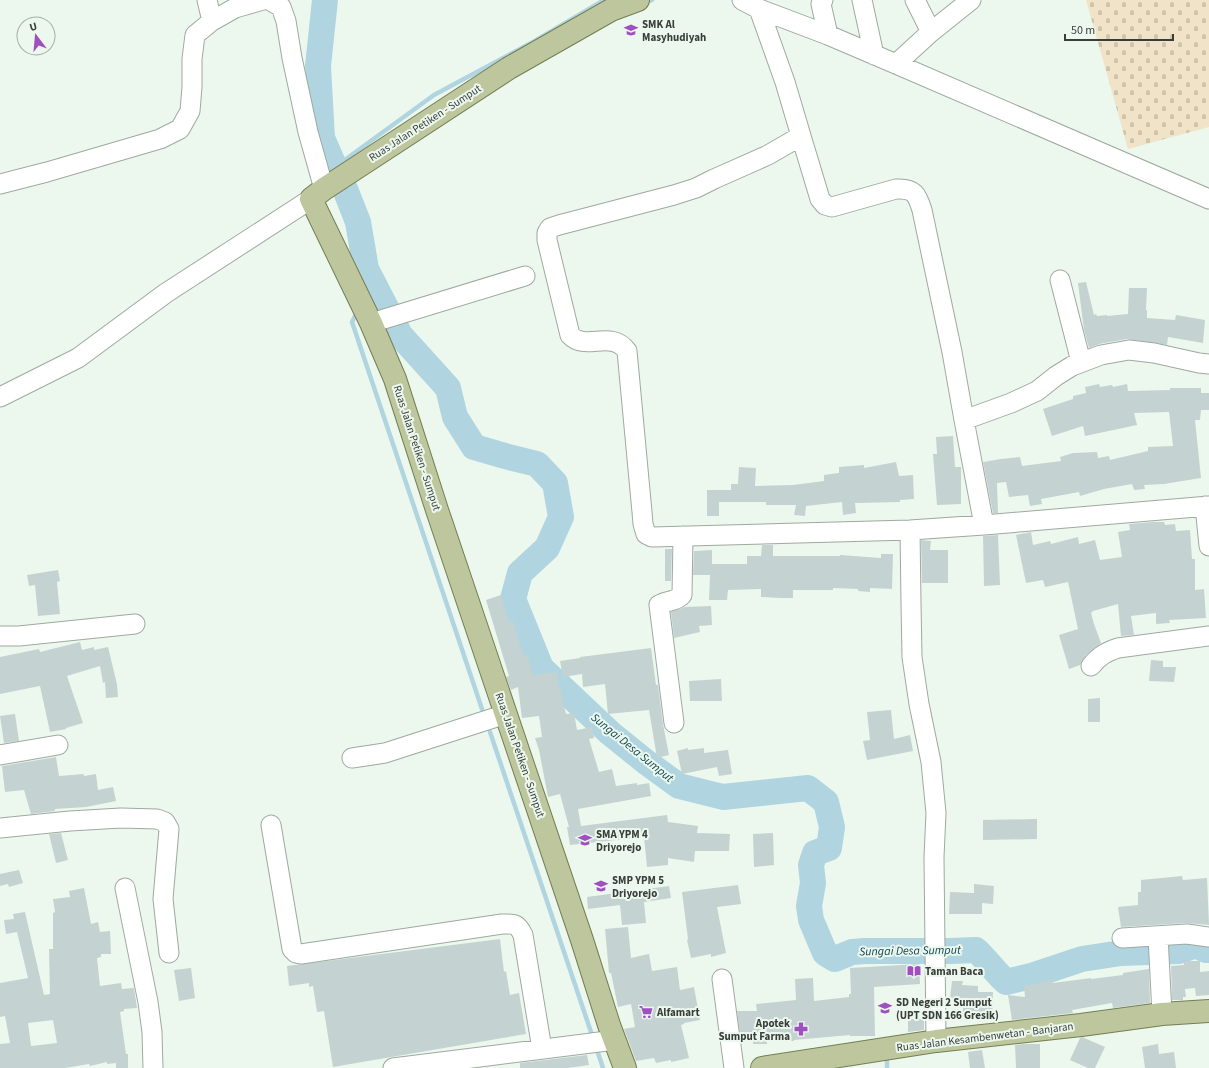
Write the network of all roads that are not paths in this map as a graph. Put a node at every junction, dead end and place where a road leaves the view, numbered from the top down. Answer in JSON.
{"nodes":[{"id":1,"x":207,"y":0,"type":"edge"},
{"id":2,"x":263,"y":0,"type":"edge"},
{"id":3,"x":269,"y":0,"type":"edge"},
{"id":4,"x":638,"y":0,"type":"edge"},
{"id":5,"x":742,"y":0,"type":"edge"},
{"id":6,"x":823,"y":0,"type":"edge"},
{"id":7,"x":862,"y":0,"type":"edge"},
{"id":8,"x":915,"y":0,"type":"edge"},
{"id":9,"x":971,"y":0,"type":"edge"},
{"id":10,"x":759,"y":9,"type":"junction"},
{"id":11,"x":212,"y":20,"type":"junction"},
{"id":12,"x":931,"y":32,"type":"junction"},
{"id":13,"x":828,"y":35,"type":"junction"},
{"id":14,"x":874,"y":55,"type":"junction"},
{"id":15,"x":896,"y":64,"type":"junction"},
{"id":16,"x":801,"y":136,"type":"junction"},
{"id":17,"x":0,"y":184,"type":"edge"},
{"id":18,"x":318,"y":194,"type":"junction"},
{"id":19,"x":1209,"y":199,"type":"edge"},
{"id":20,"x":524,"y":276,"type":"dead end"},
{"id":21,"x":1060,"y":280,"type":"dead end"},
{"id":22,"x":377,"y":321,"type":"junction"},
{"id":23,"x":1081,"y":362,"type":"junction"},
{"id":24,"x":1209,"y":364,"type":"edge"},
{"id":25,"x":0,"y":397,"type":"edge"},
{"id":26,"x":964,"y":420,"type":"junction"},
{"id":27,"x":1207,"y":506,"type":"edge"},
{"id":28,"x":984,"y":525,"type":"junction"},
{"id":29,"x":910,"y":530,"type":"junction"},
{"id":30,"x":683,"y":536,"type":"junction"},
{"id":31,"x":1209,"y":546,"type":"edge"},
{"id":32,"x":134,"y":624,"type":"dead end"},
{"id":33,"x":0,"y":636,"type":"edge"},
{"id":34,"x":1209,"y":636,"type":"edge"},
{"id":35,"x":1092,"y":666,"type":"dead end"},
{"id":36,"x":506,"y":714,"type":"junction"},
{"id":37,"x":674,"y":723,"type":"dead end"},
{"id":38,"x":58,"y":745,"type":"dead end"},
{"id":39,"x":0,"y":755,"type":"edge"},
{"id":40,"x":352,"y":758,"type":"dead end"},
{"id":41,"x":271,"y":825,"type":"dead end"},
{"id":42,"x":0,"y":828,"type":"edge"},
{"id":43,"x":125,"y":888,"type":"dead end"},
{"id":44,"x":1209,"y":937,"type":"edge"},
{"id":45,"x":1122,"y":938,"type":"dead end"},
{"id":46,"x":1158,"y":945,"type":"junction"},
{"id":47,"x":169,"y":953,"type":"dead end"},
{"id":48,"x":722,"y":979,"type":"dead end"},
{"id":49,"x":1209,"y":1010,"type":"edge"},
{"id":50,"x":1162,"y":1014,"type":"junction"},
{"id":51,"x":615,"y":1040,"type":"junction"},
{"id":52,"x":936,"y":1041,"type":"junction"},
{"id":53,"x":542,"y":1049,"type":"junction"},
{"id":54,"x":153,"y":1068,"type":"edge"},
{"id":55,"x":393,"y":1068,"type":"edge"},
{"id":56,"x":625,"y":1068,"type":"edge"},
{"id":57,"x":734,"y":1068,"type":"edge"},
{"id":58,"x":762,"y":1068,"type":"edge"}],
"edges":[{"from":1,"to":11,"type":"street"},
{"from":2,"to":11,"type":"street"},
{"from":3,"to":18,"type":"street"},
{"from":4,"to":18,"type":"main road","name":"Ruas Jalan Petiken - Sumput"},
{"from":5,"to":10,"type":"street"},
{"from":6,"to":13,"type":"street"},
{"from":7,"to":14,"type":"street"},
{"from":8,"to":12,"type":"street"},
{"from":9,"to":12,"type":"street"},
{"from":10,"to":13,"type":"street"},
{"from":10,"to":16,"type":"street"},
{"from":11,"to":17,"type":"street"},
{"from":12,"to":15,"type":"street"},
{"from":13,"to":14,"type":"street"},
{"from":14,"to":15,"type":"street"},
{"from":15,"to":19,"type":"street"},
{"from":16,"to":26,"type":"street"},
{"from":16,"to":30,"type":"street"},
{"from":18,"to":22,"type":"main road","name":"Ruas Jalan Petiken - Sumput"},
{"from":18,"to":25,"type":"street"},
{"from":20,"to":22,"type":"street"},
{"from":21,"to":23,"type":"street"},
{"from":22,"to":36,"type":"main road","name":"Ruas Jalan Petiken - Sumput"},
{"from":23,"to":24,"type":"street"},
{"from":23,"to":26,"type":"street"},
{"from":26,"to":28,"type":"street"},
{"from":27,"to":28,"type":"street"},
{"from":27,"to":31,"type":"street"},
{"from":28,"to":29,"type":"street"},
{"from":29,"to":30,"type":"street"},
{"from":29,"to":52,"type":"street"},
{"from":30,"to":37,"type":"street"},
{"from":32,"to":33,"type":"street"},
{"from":34,"to":35,"type":"street"},
{"from":36,"to":40,"type":"street"},
{"from":36,"to":51,"type":"main road","name":"Ruas Jalan Petiken - Sumput"},
{"from":38,"to":39,"type":"street"},
{"from":41,"to":53,"type":"street"},
{"from":42,"to":47,"type":"street"},
{"from":43,"to":54,"type":"street"},
{"from":44,"to":46,"type":"street"},
{"from":45,"to":46,"type":"street"},
{"from":46,"to":50,"type":"street"},
{"from":48,"to":57,"type":"street"},
{"from":49,"to":50,"type":"main road","name":"Ruas Jalan Kesambenwetan - Banjaran"},
{"from":50,"to":52,"type":"main road","name":"Ruas Jalan Kesambenwetan - Banjaran"},
{"from":51,"to":53,"type":"street"},
{"from":51,"to":56,"type":"main road","name":"Ruas Jalan Petiken - Sumput"},
{"from":52,"to":58,"type":"main road","name":"Ruas Jalan Kesambenwetan - Banjaran"},
{"from":53,"to":55,"type":"street"}]}
